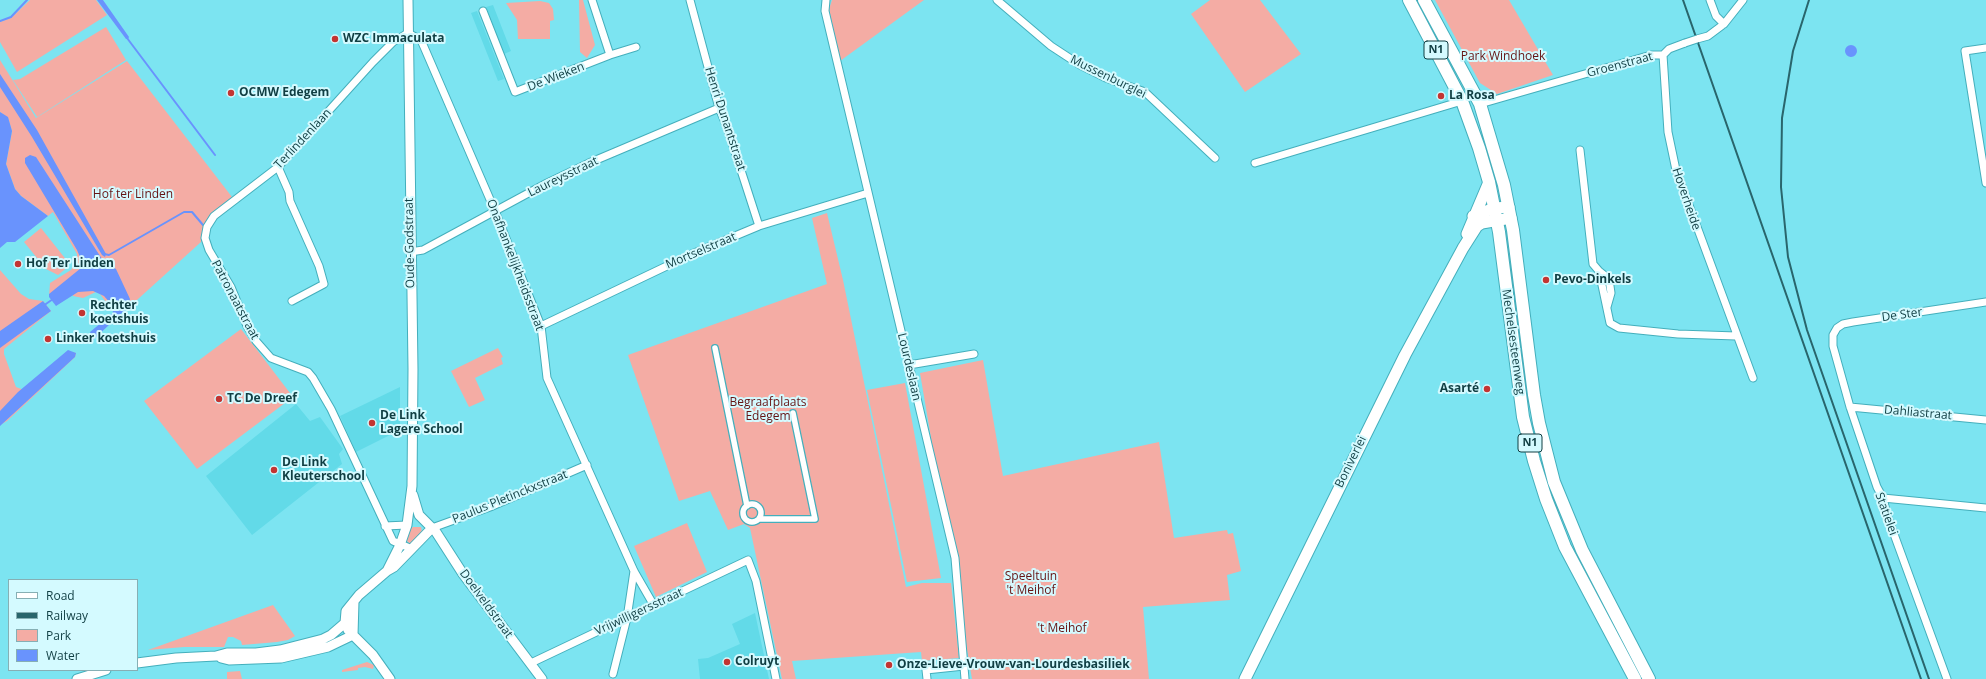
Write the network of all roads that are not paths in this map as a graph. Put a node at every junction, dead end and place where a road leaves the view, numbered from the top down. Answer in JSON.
{"nodes":[{"id":1,"x":408,"y":0,"type":"edge"},
{"id":2,"x":592,"y":0,"type":"edge"},
{"id":3,"x":690,"y":0,"type":"edge"},
{"id":4,"x":694,"y":0,"type":"edge"},
{"id":5,"x":826,"y":0,"type":"edge"},
{"id":6,"x":997,"y":0,"type":"edge"},
{"id":7,"x":1409,"y":0,"type":"edge"},
{"id":8,"x":1424,"y":0,"type":"edge"},
{"id":9,"x":1710,"y":0,"type":"edge"},
{"id":10,"x":1743,"y":0,"type":"edge"},
{"id":11,"x":693,"y":10,"type":"junction"},
{"id":12,"x":483,"y":12,"type":"dead end"},
{"id":13,"x":1724,"y":24,"type":"junction"},
{"id":14,"x":408,"y":33,"type":"junction"},
{"id":15,"x":636,"y":47,"type":"dead end"},
{"id":16,"x":1986,"y":48,"type":"edge"},
{"id":17,"x":610,"y":55,"type":"junction"},
{"id":18,"x":1663,"y":55,"type":"junction"},
{"id":19,"x":1462,"y":101,"type":"junction"},
{"id":20,"x":1480,"y":104,"type":"junction"},
{"id":21,"x":720,"y":108,"type":"junction"},
{"id":22,"x":1580,"y":150,"type":"dead end"},
{"id":23,"x":1215,"y":158,"type":"dead end"},
{"id":24,"x":1255,"y":163,"type":"dead end"},
{"id":25,"x":278,"y":167,"type":"junction"},
{"id":26,"x":1489,"y":182,"type":"junction"},
{"id":27,"x":1986,"y":183,"type":"edge"},
{"id":28,"x":868,"y":193,"type":"junction"},
{"id":29,"x":495,"y":211,"type":"junction"},
{"id":30,"x":1510,"y":212,"type":"junction"},
{"id":31,"x":1496,"y":214,"type":"junction"},
{"id":32,"x":1473,"y":216,"type":"junction"},
{"id":33,"x":759,"y":226,"type":"junction"},
{"id":34,"x":206,"y":244,"type":"joint"},
{"id":35,"x":1463,"y":248,"type":"junction"},
{"id":36,"x":410,"y":252,"type":"junction"},
{"id":37,"x":292,"y":301,"type":"dead end"},
{"id":38,"x":1986,"y":302,"type":"edge"},
{"id":39,"x":541,"y":326,"type":"junction"},
{"id":40,"x":1736,"y":336,"type":"junction"},
{"id":41,"x":1833,"y":346,"type":"joint"},
{"id":42,"x":715,"y":348,"type":"dead end"},
{"id":43,"x":974,"y":354,"type":"dead end"},
{"id":44,"x":909,"y":365,"type":"junction"},
{"id":45,"x":1753,"y":378,"type":"dead end"},
{"id":46,"x":1850,"y":407,"type":"junction"},
{"id":47,"x":793,"y":413,"type":"dead end"},
{"id":48,"x":1986,"y":420,"type":"edge"},
{"id":49,"x":587,"y":465,"type":"junction"},
{"id":50,"x":412,"y":486,"type":"junction"},
{"id":51,"x":1883,"y":498,"type":"junction"},
{"id":52,"x":747,"y":506,"type":"junction"},
{"id":53,"x":1986,"y":508,"type":"edge"},
{"id":54,"x":758,"y":519,"type":"junction"},
{"id":55,"x":407,"y":525,"type":"junction"},
{"id":56,"x":386,"y":526,"type":"junction"},
{"id":57,"x":432,"y":528,"type":"junction"},
{"id":58,"x":400,"y":545,"type":"junction"},
{"id":59,"x":412,"y":549,"type":"junction"},
{"id":60,"x":387,"y":571,"type":"junction"},
{"id":61,"x":634,"y":571,"type":"junction"},
{"id":62,"x":653,"y":604,"type":"junction"},
{"id":63,"x":627,"y":618,"type":"junction"},
{"id":64,"x":349,"y":623,"type":"junction"},
{"id":65,"x":353,"y":635,"type":"junction"},
{"id":66,"x":310,"y":647,"type":"junction"},
{"id":67,"x":138,"y":663,"type":"edge"},
{"id":68,"x":531,"y":663,"type":"junction"},
{"id":69,"x":964,"y":666,"type":"junction"},
{"id":70,"x":103,"y":671,"type":"edge"},
{"id":71,"x":613,"y":674,"type":"dead end"},
{"id":72,"x":76,"y":679,"type":"edge"},
{"id":73,"x":390,"y":679,"type":"edge"},
{"id":74,"x":542,"y":679,"type":"edge"},
{"id":75,"x":776,"y":679,"type":"edge"},
{"id":76,"x":927,"y":679,"type":"edge"},
{"id":77,"x":965,"y":679,"type":"edge"},
{"id":78,"x":1245,"y":679,"type":"edge"},
{"id":79,"x":1635,"y":679,"type":"edge"},
{"id":80,"x":1649,"y":679,"type":"edge"},
{"id":81,"x":1947,"y":679,"type":"edge"}],
"edges":[{"from":1,"to":14,"type":"street","name":"Oude-Godstraat"},
{"from":2,"to":17,"type":"street"},
{"from":3,"to":11,"type":"street","name":"Henri Dunantstraat"},
{"from":4,"to":11,"type":"street","name":"Henri Dunantstraat"},
{"from":5,"to":28,"type":"street","name":"Lourdeslaan"},
{"from":6,"to":23,"type":"street","name":"Mussenburglei"},
{"from":7,"to":19,"type":"main road","name":"Mechelsesteenweg","number":"N1"},
{"from":8,"to":20,"type":"main road","name":"Mechelsesteenweg","number":"N1"},
{"from":9,"to":13,"type":"street"},
{"from":10,"to":13,"type":"street","name":"Groenstraat"},
{"from":11,"to":21,"type":"street","name":"Henri Dunantstraat"},
{"from":12,"to":17,"type":"street","name":"De Wieken"},
{"from":13,"to":18,"type":"street","name":"Groenstraat","bridge":true},
{"from":14,"to":25,"type":"street","name":"Terlindenlaan"},
{"from":14,"to":29,"type":"street","name":"Onafhankelijkheidsstraat"},
{"from":14,"to":36,"type":"street","name":"Oude-Godstraat"},
{"from":15,"to":17,"type":"street","name":"De Wieken"},
{"from":16,"to":27,"type":"street"},
{"from":18,"to":20,"type":"street","name":"Groenstraat"},
{"from":18,"to":40,"type":"street","name":"Hoverheide"},
{"from":19,"to":24,"type":"street"},
{"from":19,"to":26,"type":"main road","name":"Mechelsesteenweg","number":"N1"},
{"from":20,"to":30,"type":"main road","name":"Mechelsesteenweg","number":"N1"},
{"from":21,"to":29,"type":"street","name":"Laureysstraat"},
{"from":21,"to":33,"type":"street","name":"Henri Dunantstraat"},
{"from":22,"to":40,"type":"street"},
{"from":25,"to":34,"type":"street","name":"Terlindenlaan"},
{"from":25,"to":37,"type":"street"},
{"from":26,"to":31,"type":"main road","name":"Mechelsesteenweg","number":"N1"},
{"from":26,"to":32,"type":"main road","name":"Boniverlei"},
{"from":28,"to":33,"type":"street","name":"Mortselstraat"},
{"from":28,"to":44,"type":"street","name":"Lourdeslaan"},
{"from":29,"to":36,"type":"street","name":"Laureysstraat"},
{"from":29,"to":39,"type":"street","name":"Onafhankelijkheidsstraat"},
{"from":30,"to":31,"type":"main road"},
{"from":30,"to":80,"type":"main road","name":"Mechelsesteenweg","number":"N1"},
{"from":31,"to":32,"type":"main road"},
{"from":31,"to":35,"type":"main road","name":"Boniverlei"},
{"from":31,"to":79,"type":"main road","name":"Mechelsesteenweg","number":"N1"},
{"from":32,"to":35,"type":"main road","name":"Boniverlei"},
{"from":33,"to":39,"type":"street","name":"Mortselstraat"},
{"from":34,"to":56,"type":"street","name":"Patronaatstraat"},
{"from":35,"to":78,"type":"main road","name":"Boniverlei"},
{"from":36,"to":50,"type":"street","name":"Oude-Godstraat"},
{"from":38,"to":41,"type":"street","name":"De Ster"},
{"from":39,"to":49,"type":"street","name":"Onafhankelijkheidsstraat"},
{"from":40,"to":45,"type":"street","name":"Hoverheide"},
{"from":41,"to":46,"type":"street","name":"Statielei"},
{"from":42,"to":52,"type":"street"},
{"from":43,"to":44,"type":"street"},
{"from":44,"to":69,"type":"street","name":"Lourdeslaan"},
{"from":46,"to":48,"type":"street","name":"Dahliastraat"},
{"from":46,"to":51,"type":"street","name":"Statielei"},
{"from":47,"to":54,"type":"street"},
{"from":49,"to":57,"type":"street","name":"Paulus Pletinckxstraat"},
{"from":49,"to":61,"type":"street","name":"Onafhankelijkheidsstraat"},
{"from":50,"to":55,"type":"street","name":"Oude-Godstraat"},
{"from":50,"to":57,"type":"street","name":"Oude-Godstraat"},
{"from":51,"to":53,"type":"street"},
{"from":51,"to":81,"type":"street","name":"Statielei"},
{"from":52,"to":54,"type":"street"},
{"from":52,"to":54,"type":"street"},
{"from":55,"to":56,"type":"street"},
{"from":55,"to":57,"type":"street"},
{"from":55,"to":58,"type":"street","name":"Oude-Godstraat"},
{"from":56,"to":58,"type":"street","name":"Patronaatstraat"},
{"from":57,"to":59,"type":"street"},
{"from":57,"to":68,"type":"street","name":"Doelveldstraat"},
{"from":58,"to":59,"type":"street"},
{"from":58,"to":60,"type":"street","name":"Oude-Godstraat"},
{"from":59,"to":60,"type":"street"},
{"from":60,"to":64,"type":"street"},
{"from":61,"to":62,"type":"street","name":"Onafhankelijkheidsstraat"},
{"from":61,"to":63,"type":"street"},
{"from":62,"to":63,"type":"street","name":"Vrijwilligersstraat"},
{"from":62,"to":75,"type":"street","name":"Vrijwilligersstraat"},
{"from":63,"to":68,"type":"street","name":"Vrijwilligersstraat"},
{"from":63,"to":71,"type":"street"},
{"from":64,"to":65,"type":"street"},
{"from":64,"to":66,"type":"street"},
{"from":65,"to":66,"type":"street"},
{"from":65,"to":73,"type":"street"},
{"from":66,"to":67,"type":"street"},
{"from":68,"to":74,"type":"street","name":"Doelveldstraat"},
{"from":69,"to":76,"type":"street"},
{"from":69,"to":77,"type":"street","name":"Lourdeslaan"},
{"from":70,"to":72,"type":"street"}]}
